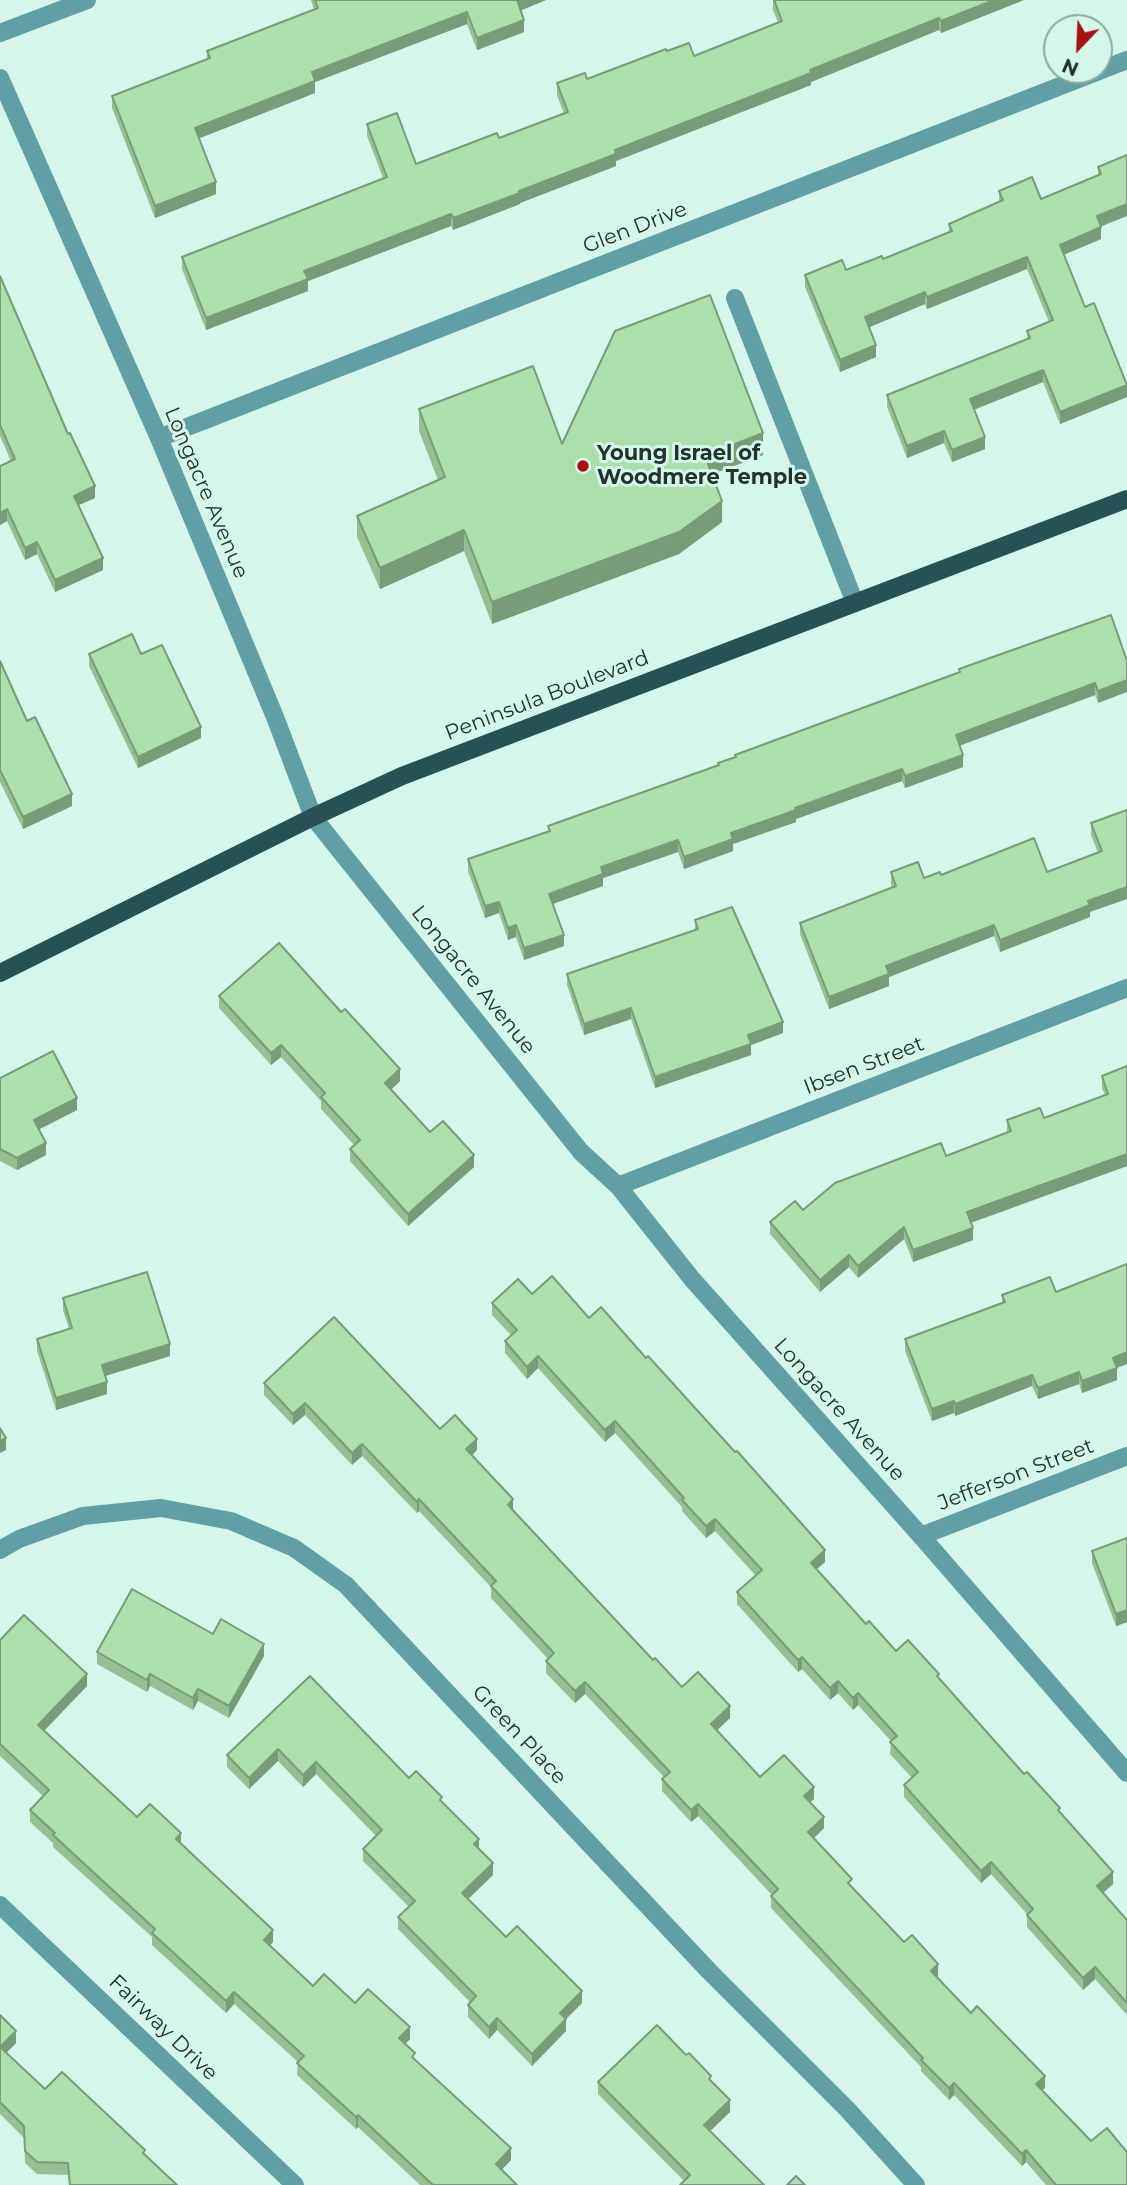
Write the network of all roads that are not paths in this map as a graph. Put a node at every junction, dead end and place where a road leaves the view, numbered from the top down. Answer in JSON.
{"nodes":[{"id":1,"x":86,"y":0,"type":"edge"},
{"id":2,"x":0,"y":33,"type":"edge"},
{"id":3,"x":1127,"y":60,"type":"edge"},
{"id":4,"x":0,"y":78,"type":"edge"},
{"id":5,"x":735,"y":298,"type":"dead end"},
{"id":6,"x":159,"y":438,"type":"junction"},
{"id":7,"x":1127,"y":499,"type":"edge"},
{"id":8,"x":855,"y":603,"type":"junction"},
{"id":9,"x":313,"y":817,"type":"junction"},
{"id":10,"x":0,"y":973,"type":"edge"},
{"id":11,"x":1127,"y":988,"type":"edge"},
{"id":12,"x":618,"y":1186,"type":"junction"},
{"id":13,"x":1127,"y":1456,"type":"edge"},
{"id":14,"x":922,"y":1536,"type":"junction"},
{"id":15,"x":0,"y":1550,"type":"edge"},
{"id":16,"x":1127,"y":1773,"type":"edge"},
{"id":17,"x":0,"y":1905,"type":"edge"},
{"id":18,"x":295,"y":2185,"type":"edge"},
{"id":19,"x":916,"y":2185,"type":"edge"}],
"edges":[{"from":1,"to":2,"type":"street"},
{"from":3,"to":6,"type":"street","name":"Glen Drive"},
{"from":4,"to":6,"type":"street","name":"Longacre Avenue"},
{"from":5,"to":8,"type":"street"},
{"from":6,"to":9,"type":"street","name":"Longacre Avenue"},
{"from":7,"to":8,"type":"main road","name":"Peninsula Boulevard"},
{"from":8,"to":9,"type":"main road","name":"Peninsula Boulevard"},
{"from":9,"to":10,"type":"main road","name":"Peninsula Boulevard"},
{"from":9,"to":12,"type":"street","name":"Longacre Avenue"},
{"from":11,"to":12,"type":"street","name":"Ibsen Street"},
{"from":12,"to":14,"type":"street","name":"Longacre Avenue"},
{"from":13,"to":14,"type":"street","name":"Jefferson Street"},
{"from":14,"to":16,"type":"street","name":"Longacre Avenue"},
{"from":15,"to":19,"type":"street","name":"Green Place"},
{"from":17,"to":18,"type":"street","name":"Fairway Drive"}]}
